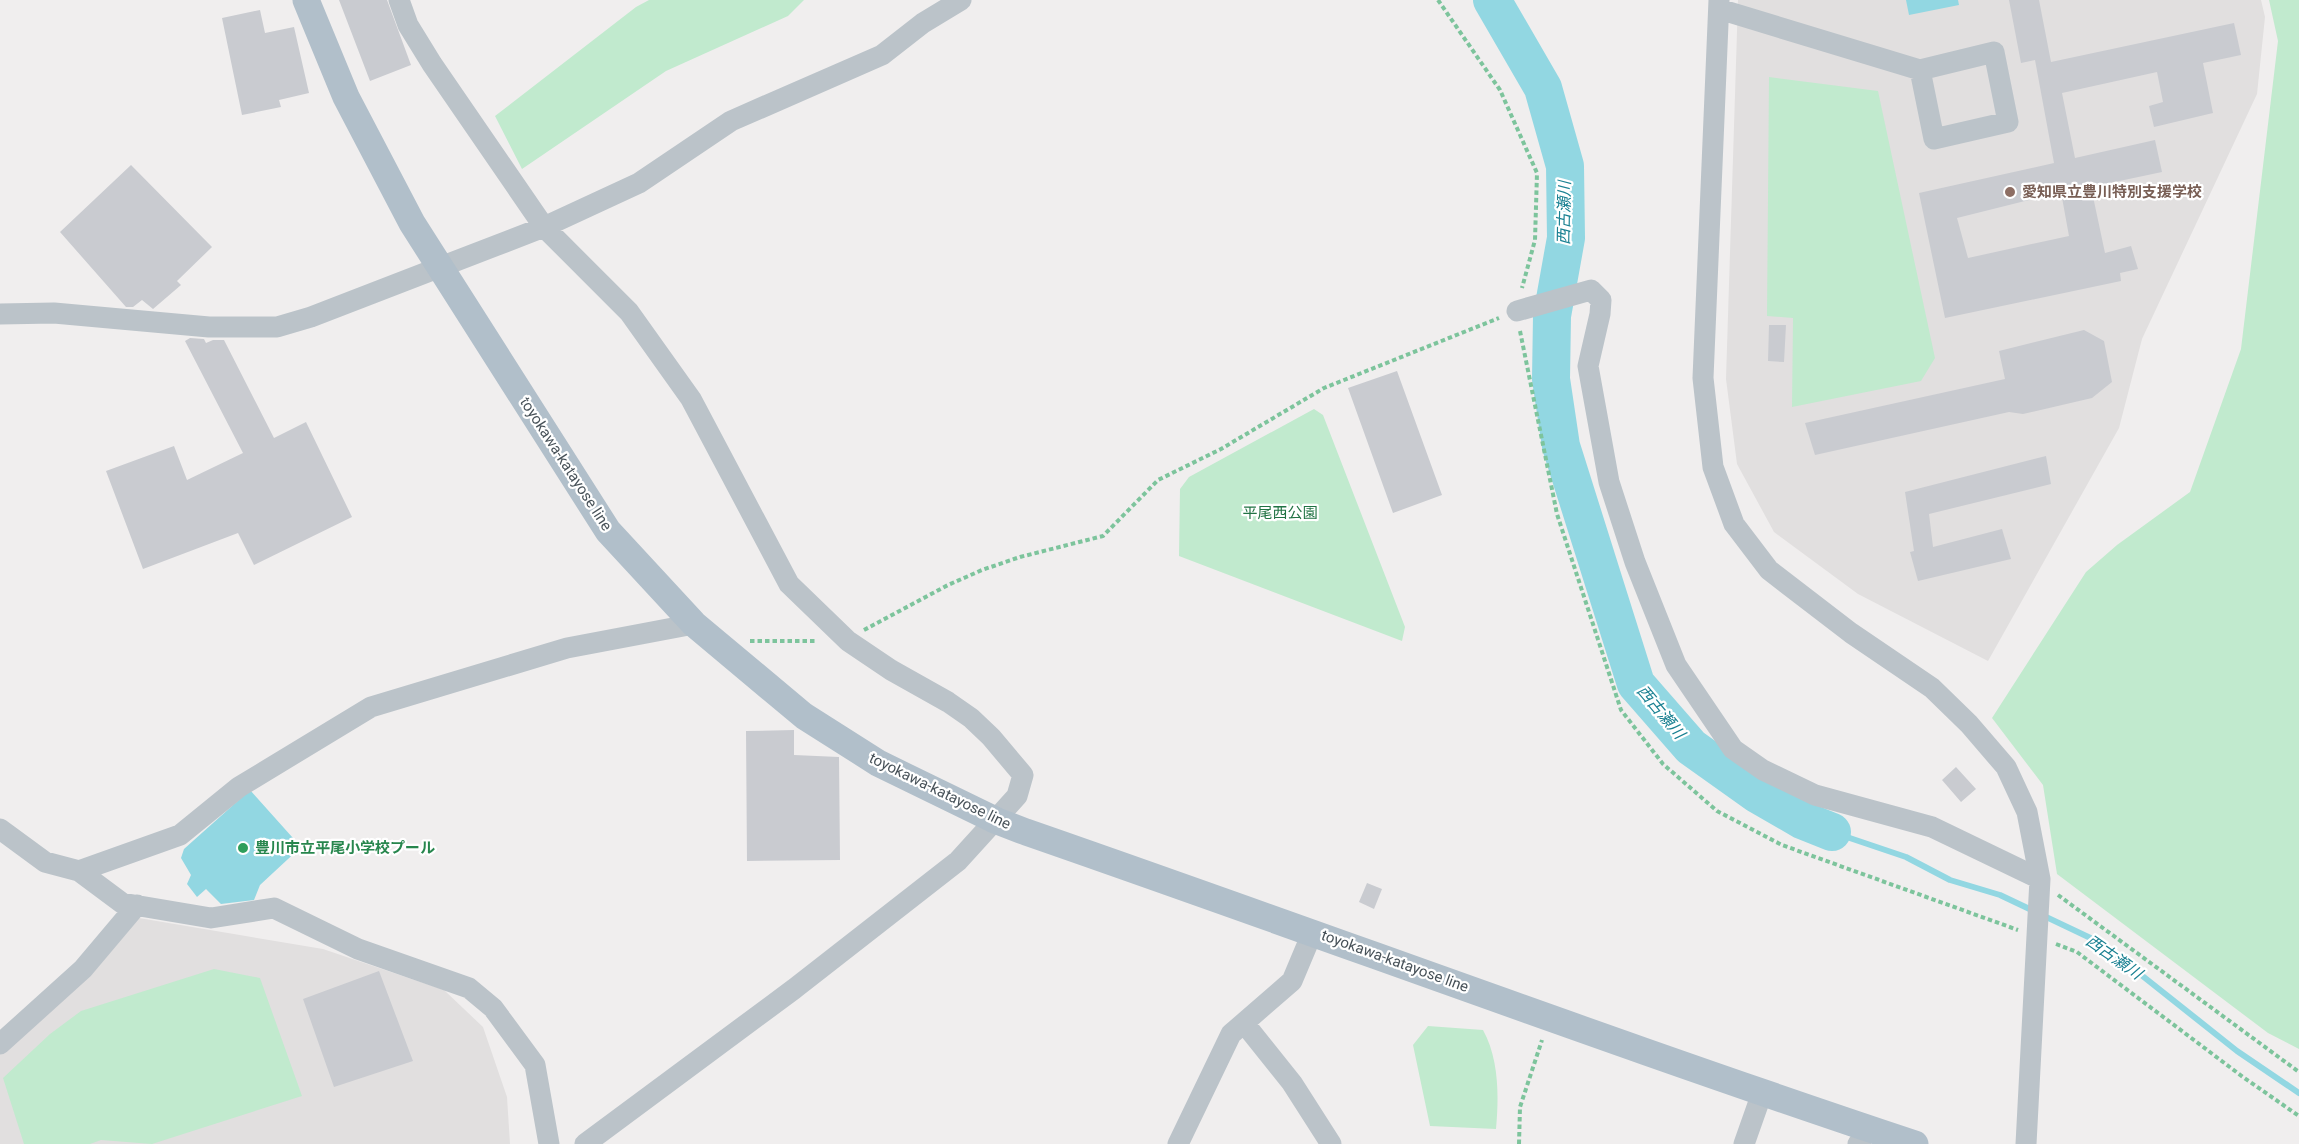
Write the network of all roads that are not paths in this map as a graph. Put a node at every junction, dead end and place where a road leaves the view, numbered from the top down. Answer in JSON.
{"nodes":[{"id":1,"x":306,"y":0,"type":"edge"},
{"id":2,"x":399,"y":0,"type":"edge"},
{"id":3,"x":961,"y":0,"type":"edge"},
{"id":4,"x":1719,"y":4,"type":"edge"},
{"id":5,"x":1920,"y":70,"type":"junction"},
{"id":6,"x":544,"y":227,"type":"junction"},
{"id":7,"x":440,"y":268,"type":"junction"},
{"id":8,"x":1516,"y":311,"type":"road end"},
{"id":9,"x":0,"y":314,"type":"edge"},
{"id":10,"x":694,"y":624,"type":"junction"},
{"id":11,"x":997,"y":821,"type":"junction"},
{"id":12,"x":0,"y":830,"type":"edge"},
{"id":13,"x":80,"y":871,"type":"junction"},
{"id":14,"x":2039,"y":888,"type":"junction"},
{"id":15,"x":137,"y":905,"type":"junction"},
{"id":16,"x":1313,"y":932,"type":"junction"},
{"id":17,"x":1244,"y":1023,"type":"junction"},
{"id":18,"x":0,"y":1044,"type":"edge"},
{"id":19,"x":1762,"y":1093,"type":"junction"},
{"id":20,"x":1863,"y":1136,"type":"edge"},
{"id":21,"x":549,"y":1144,"type":"edge"},
{"id":22,"x":585,"y":1144,"type":"edge"},
{"id":23,"x":1178,"y":1144,"type":"edge"},
{"id":24,"x":1331,"y":1144,"type":"edge"},
{"id":25,"x":1744,"y":1144,"type":"edge"},
{"id":26,"x":1915,"y":1144,"type":"edge"},
{"id":27,"x":2026,"y":1144,"type":"edge"}],
"edges":[{"from":1,"to":7,"type":"main road","name":"toyokawa-katayose line"},
{"from":2,"to":6,"type":"street"},
{"from":3,"to":6,"type":"street"},
{"from":4,"to":5,"type":"street"},
{"from":4,"to":14,"type":"street"},
{"from":5,"to":5,"type":"street"},
{"from":6,"to":7,"type":"street"},
{"from":6,"to":11,"type":"street"},
{"from":7,"to":9,"type":"street"},
{"from":7,"to":10,"type":"main road","name":"toyokawa-katayose line"},
{"from":8,"to":14,"type":"street"},
{"from":10,"to":11,"type":"main road","name":"toyokawa-katayose line"},
{"from":10,"to":13,"type":"street"},
{"from":11,"to":16,"type":"main road","name":"toyokawa-katayose line"},
{"from":11,"to":22,"type":"street"},
{"from":12,"to":13,"type":"street"},
{"from":13,"to":15,"type":"street"},
{"from":14,"to":27,"type":"street"},
{"from":15,"to":18,"type":"street"},
{"from":15,"to":21,"type":"street"},
{"from":16,"to":17,"type":"street"},
{"from":16,"to":19,"type":"main road","name":"toyokawa-katayose line"},
{"from":17,"to":23,"type":"street"},
{"from":17,"to":24,"type":"street"},
{"from":19,"to":20,"type":"main road","name":"toyokawa-katayose line"},
{"from":19,"to":25,"type":"street"},
{"from":20,"to":26,"type":"main road","name":"toyokawa-katayose line"}]}
